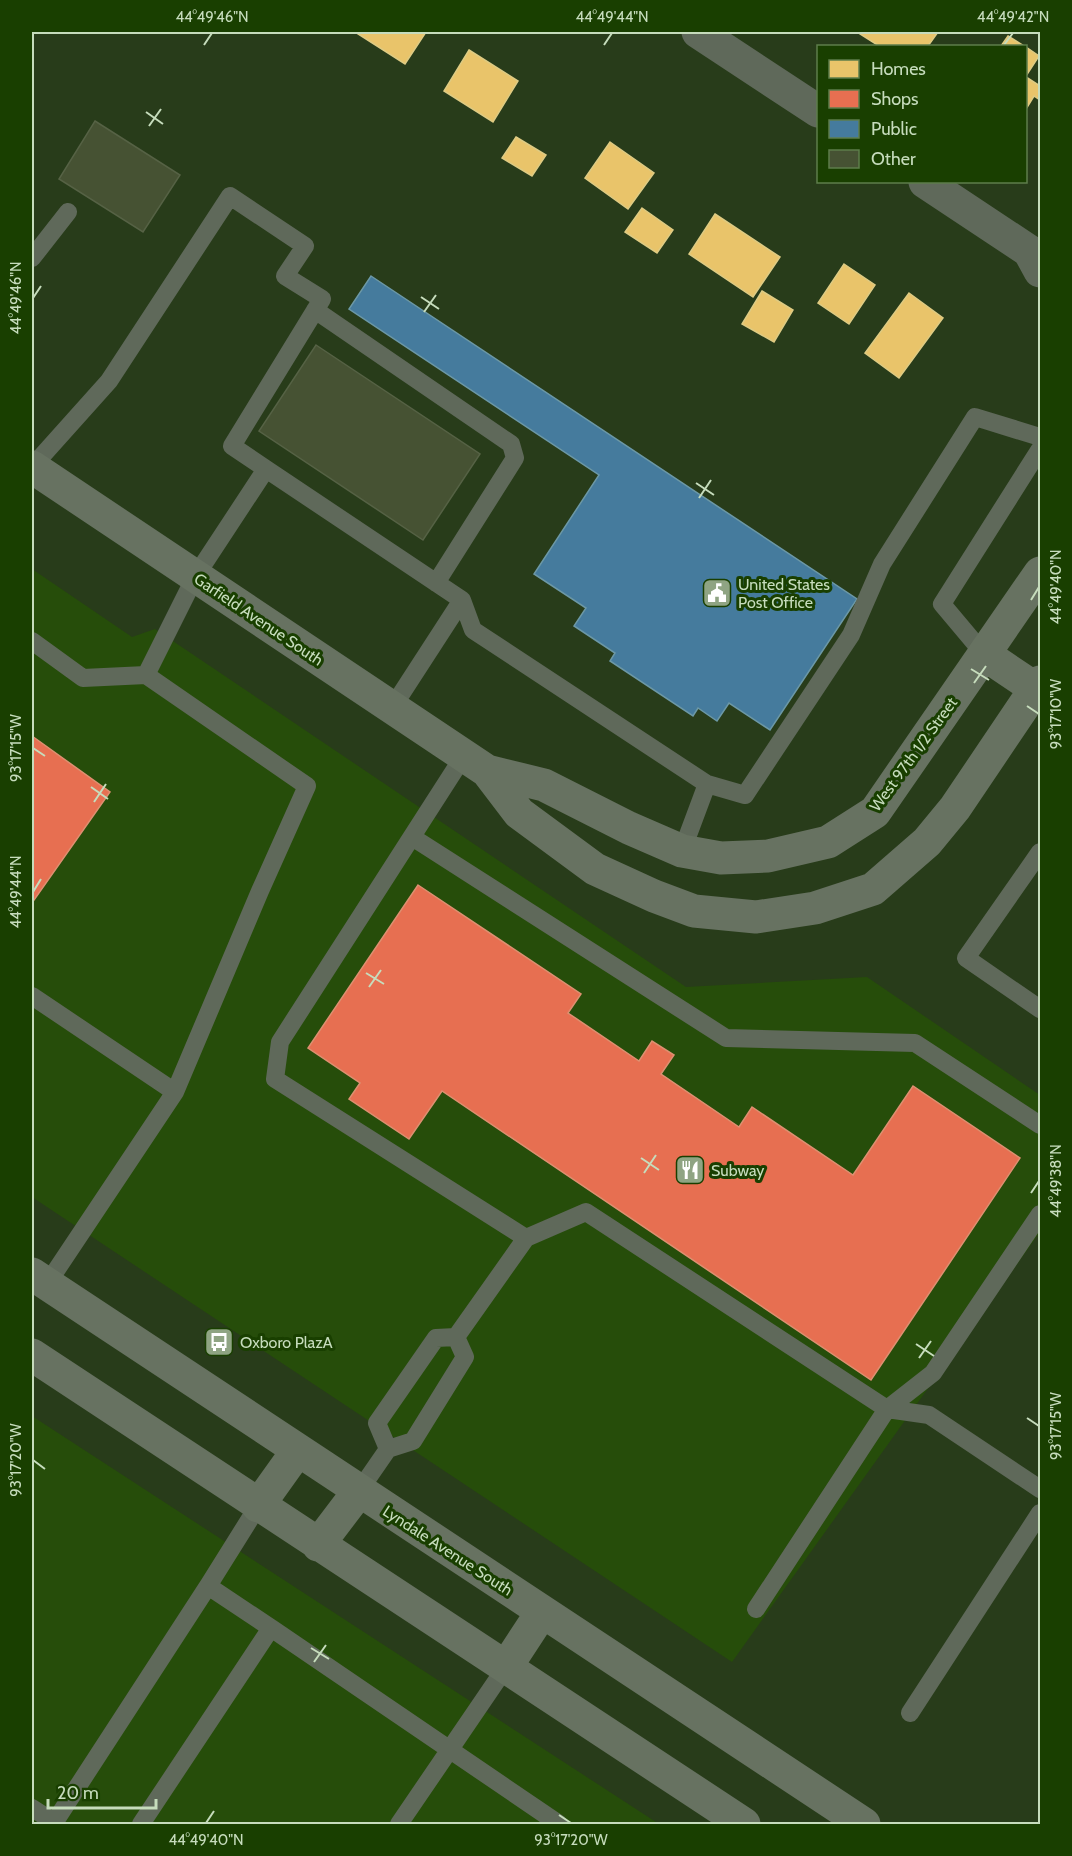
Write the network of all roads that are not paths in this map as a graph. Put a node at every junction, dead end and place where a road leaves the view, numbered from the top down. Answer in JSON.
{"nodes":[{"id":1,"x":698,"y":32,"type":"edge"},
{"id":2,"x":817,"y":110,"type":"edge"},
{"id":3,"x":927,"y":183,"type":"edge"},
{"id":4,"x":68,"y":212,"type":"dead end"},
{"id":5,"x":32,"y":258,"type":"edge"},
{"id":6,"x":1041,"y":271,"type":"edge"},
{"id":7,"x":315,"y":310,"type":"junction"},
{"id":8,"x":1041,"y":437,"type":"edge"},
{"id":9,"x":1041,"y":449,"type":"edge"},
{"id":10,"x":32,"y":467,"type":"edge"},
{"id":11,"x":266,"y":469,"type":"junction"},
{"id":12,"x":1041,"y":573,"type":"edge"},
{"id":13,"x":195,"y":577,"type":"junction"},
{"id":14,"x":436,"y":583,"type":"junction"},
{"id":15,"x":462,"y":600,"type":"junction"},
{"id":16,"x":32,"y":641,"type":"edge"},
{"id":17,"x":984,"y":654,"type":"junction"},
{"id":18,"x":146,"y":675,"type":"junction"},
{"id":19,"x":1038,"y":686,"type":"edge"},
{"id":20,"x":392,"y":708,"type":"junction"},
{"id":21,"x":475,"y":764,"type":"junction"},
{"id":22,"x":707,"y":783,"type":"junction"},
{"id":23,"x":412,"y":837,"type":"junction"},
{"id":24,"x":682,"y":851,"type":"junction"},
{"id":25,"x":1041,"y":852,"type":"edge"},
{"id":26,"x":768,"y":856,"type":"joint"},
{"id":27,"x":32,"y":996,"type":"edge"},
{"id":28,"x":1041,"y":1009,"type":"edge"},
{"id":29,"x":175,"y":1092,"type":"junction"},
{"id":30,"x":1041,"y":1125,"type":"edge"},
{"id":31,"x":1041,"y":1214,"type":"edge"},
{"id":32,"x":526,"y":1239,"type":"junction"},
{"id":33,"x":37,"y":1282,"type":"edge"},
{"id":34,"x":456,"y":1337,"type":"junction"},
{"id":35,"x":32,"y":1355,"type":"edge"},
{"id":36,"x":886,"y":1409,"type":"junction"},
{"id":37,"x":388,"y":1449,"type":"junction"},
{"id":38,"x":298,"y":1450,"type":"junction"},
{"id":39,"x":1041,"y":1489,"type":"edge"},
{"id":40,"x":359,"y":1491,"type":"junction"},
{"id":41,"x":258,"y":1506,"type":"junction"},
{"id":42,"x":1041,"y":1513,"type":"edge"},
{"id":43,"x":318,"y":1545,"type":"junction"},
{"id":44,"x":208,"y":1586,"type":"junction"},
{"id":45,"x":756,"y":1609,"type":"dead end"},
{"id":46,"x":542,"y":1612,"type":"junction"},
{"id":47,"x":271,"y":1628,"type":"junction"},
{"id":48,"x":506,"y":1667,"type":"junction"},
{"id":49,"x":910,"y":1713,"type":"dead end"},
{"id":50,"x":450,"y":1749,"type":"junction"},
{"id":51,"x":32,"y":1808,"type":"edge"},
{"id":52,"x":56,"y":1824,"type":"edge"},
{"id":53,"x":141,"y":1824,"type":"edge"},
{"id":54,"x":399,"y":1824,"type":"edge"},
{"id":55,"x":559,"y":1824,"type":"edge"},
{"id":56,"x":744,"y":1824,"type":"edge"},
{"id":57,"x":864,"y":1824,"type":"edge"}],
"edges":[{"from":1,"to":2,"type":"street"},
{"from":3,"to":6,"type":"street"},
{"from":4,"to":5,"type":"lane"},
{"from":7,"to":10,"type":"lane"},
{"from":7,"to":11,"type":"lane"},
{"from":7,"to":14,"type":"lane"},
{"from":8,"to":22,"type":"lane"},
{"from":9,"to":17,"type":"lane"},
{"from":10,"to":13,"type":"main road","name":"Garfield Avenue South"},
{"from":11,"to":13,"type":"lane"},
{"from":11,"to":14,"type":"lane"},
{"from":12,"to":17,"type":"main road","name":"West 97th 1/2 Street"},
{"from":13,"to":18,"type":"lane"},
{"from":13,"to":20,"type":"main road","name":"Garfield Avenue South"},
{"from":14,"to":15,"type":"lane"},
{"from":15,"to":20,"type":"lane"},
{"from":15,"to":22,"type":"lane"},
{"from":16,"to":18,"type":"lane"},
{"from":17,"to":19,"type":"main road"},
{"from":17,"to":26,"type":"main road","name":"West 97th 1/2 Street"},
{"from":18,"to":29,"type":"lane"},
{"from":19,"to":21,"type":"main road","name":"Garfield Avenue South"},
{"from":20,"to":21,"type":"main road","name":"Garfield Avenue South"},
{"from":21,"to":23,"type":"lane"},
{"from":21,"to":24,"type":"main road","name":"Garfield Avenue South"},
{"from":22,"to":24,"type":"lane"},
{"from":23,"to":30,"type":"lane"},
{"from":23,"to":32,"type":"lane"},
{"from":24,"to":26,"type":"main road","name":"Garfield Avenue South"},
{"from":25,"to":28,"type":"lane"},
{"from":27,"to":29,"type":"lane"},
{"from":29,"to":33,"type":"lane"},
{"from":31,"to":36,"type":"lane"},
{"from":32,"to":34,"type":"lane"},
{"from":32,"to":36,"type":"lane"},
{"from":33,"to":38,"type":"main road","name":"Lyndale Avenue South"},
{"from":34,"to":37,"type":"lane"},
{"from":34,"to":37,"type":"lane"},
{"from":35,"to":41,"type":"main road"},
{"from":36,"to":39,"type":"lane"},
{"from":36,"to":45,"type":"lane"},
{"from":37,"to":40,"type":"lane"},
{"from":38,"to":40,"type":"main road","name":"Lyndale Avenue South"},
{"from":38,"to":41,"type":"main road"},
{"from":40,"to":43,"type":"main road"},
{"from":40,"to":46,"type":"main road","name":"Lyndale Avenue South"},
{"from":41,"to":43,"type":"main road"},
{"from":41,"to":44,"type":"lane"},
{"from":42,"to":49,"type":"lane"},
{"from":43,"to":48,"type":"main road"},
{"from":44,"to":47,"type":"lane"},
{"from":44,"to":52,"type":"lane"},
{"from":46,"to":48,"type":"main road"},
{"from":46,"to":57,"type":"main road","name":"Lyndale Avenue South"},
{"from":47,"to":50,"type":"lane"},
{"from":47,"to":53,"type":"lane"},
{"from":48,"to":50,"type":"lane"},
{"from":48,"to":56,"type":"main road"},
{"from":50,"to":54,"type":"lane"},
{"from":50,"to":55,"type":"lane"},
{"from":51,"to":52,"type":"lane"}]}
